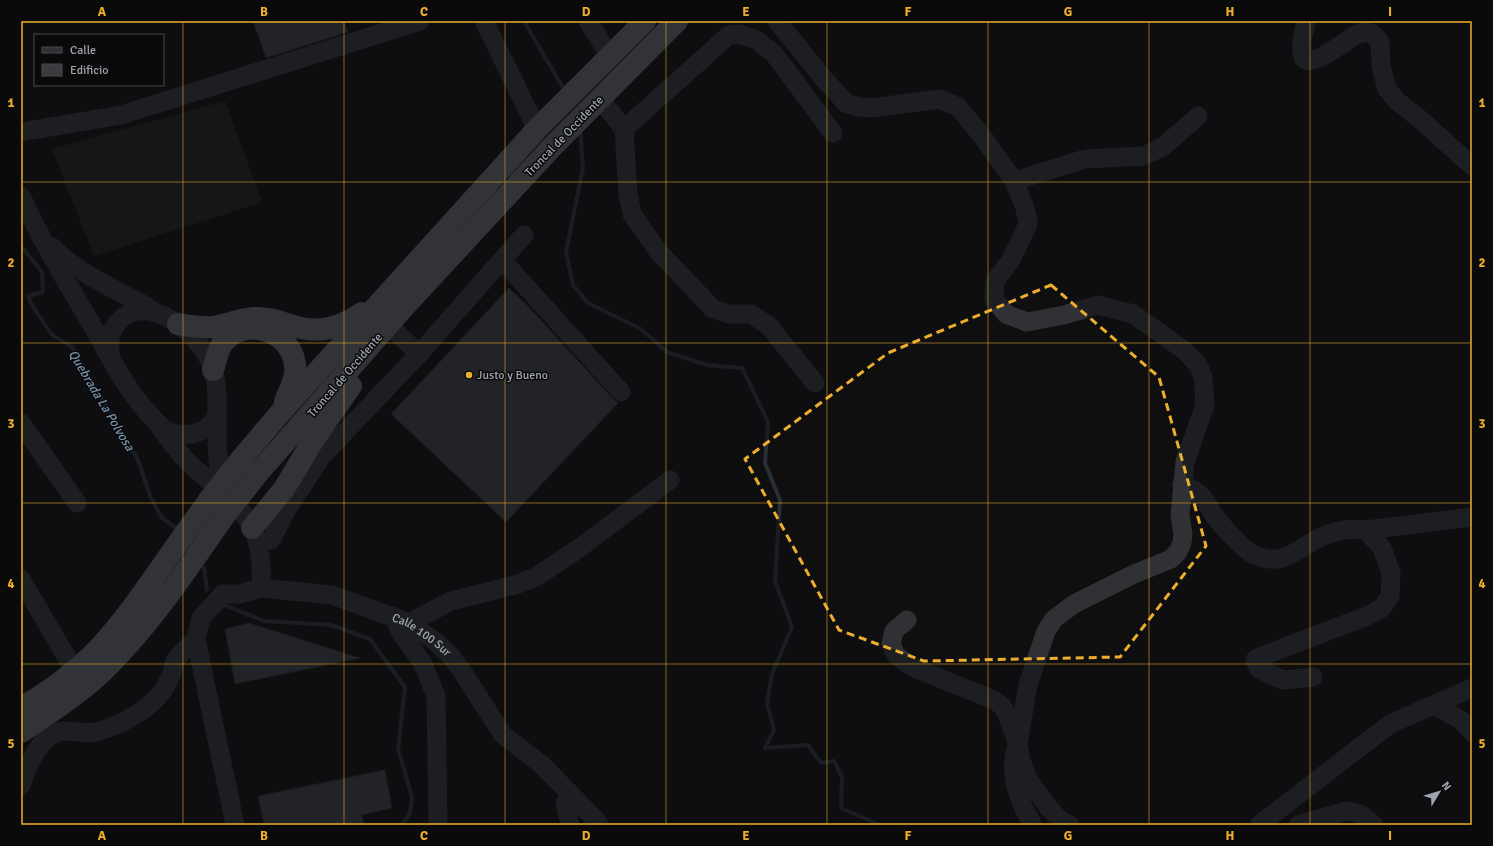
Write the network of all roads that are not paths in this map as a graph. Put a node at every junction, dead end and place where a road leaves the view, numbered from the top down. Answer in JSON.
{"nodes":[{"id":1,"x":420,"y":21,"type":"edge"},
{"id":2,"x":484,"y":21,"type":"edge"},
{"id":3,"x":588,"y":21,"type":"edge"},
{"id":4,"x":645,"y":21,"type":"edge"},
{"id":5,"x":677,"y":21,"type":"edge"},
{"id":6,"x":777,"y":21,"type":"edge"},
{"id":7,"x":1306,"y":21,"type":"edge"},
{"id":8,"x":373,"y":28,"type":"edge"},
{"id":9,"x":610,"y":56,"type":"junction"},
{"id":10,"x":600,"y":99,"type":"junction"},
{"id":11,"x":1198,"y":116,"type":"dead end"},
{"id":12,"x":537,"y":129,"type":"junction"},
{"id":13,"x":624,"y":129,"type":"junction"},
{"id":14,"x":21,"y":132,"type":"edge"},
{"id":15,"x":833,"y":133,"type":"dead end"},
{"id":16,"x":1472,"y":166,"type":"edge"},
{"id":17,"x":1014,"y":181,"type":"junction"},
{"id":18,"x":21,"y":196,"type":"edge"},
{"id":19,"x":39,"y":233,"type":"junction"},
{"id":20,"x":524,"y":235,"type":"dead end"},
{"id":21,"x":463,"y":244,"type":"junction"},
{"id":22,"x":502,"y":260,"type":"junction"},
{"id":23,"x":389,"y":291,"type":"junction"},
{"id":24,"x":155,"y":313,"type":"junction"},
{"id":25,"x":178,"y":324,"type":"junction"},
{"id":26,"x":395,"y":331,"type":"junction"},
{"id":27,"x":419,"y":354,"type":"junction"},
{"id":28,"x":111,"y":358,"type":"junction"},
{"id":29,"x":213,"y":370,"type":"junction"},
{"id":30,"x":814,"y":383,"type":"dead end"},
{"id":31,"x":621,"y":392,"type":"dead end"},
{"id":32,"x":281,"y":412,"type":"junction"},
{"id":33,"x":217,"y":416,"type":"junction"},
{"id":34,"x":155,"y":419,"type":"junction"},
{"id":35,"x":21,"y":423,"type":"edge"},
{"id":36,"x":670,"y":480,"type":"dead end"},
{"id":37,"x":1182,"y":485,"type":"junction"},
{"id":38,"x":77,"y":503,"type":"dead end"},
{"id":39,"x":221,"y":504,"type":"junction"},
{"id":40,"x":1472,"y":517,"type":"edge"},
{"id":41,"x":252,"y":528,"type":"junction"},
{"id":42,"x":1366,"y":530,"type":"junction"},
{"id":43,"x":271,"y":540,"type":"dead end"},
{"id":44,"x":21,"y":578,"type":"edge"},
{"id":45,"x":261,"y":588,"type":"junction"},
{"id":46,"x":402,"y":620,"type":"junction"},
{"id":47,"x":907,"y":620,"type":"dead end"},
{"id":48,"x":196,"y":639,"type":"junction"},
{"id":49,"x":74,"y":670,"type":"junction"},
{"id":50,"x":1313,"y":677,"type":"dead end"},
{"id":51,"x":1472,"y":688,"type":"edge"},
{"id":52,"x":1433,"y":705,"type":"junction"},
{"id":53,"x":21,"y":708,"type":"edge"},
{"id":54,"x":21,"y":732,"type":"edge"},
{"id":55,"x":1472,"y":732,"type":"edge"},
{"id":56,"x":1018,"y":744,"type":"junction"},
{"id":57,"x":21,"y":785,"type":"edge"},
{"id":58,"x":566,"y":803,"type":"dead end"},
{"id":59,"x":603,"y":824,"type":"edge"},
{"id":60,"x":235,"y":825,"type":"edge"},
{"id":61,"x":438,"y":825,"type":"edge"},
{"id":62,"x":570,"y":825,"type":"edge"},
{"id":63,"x":1032,"y":825,"type":"edge"},
{"id":64,"x":1070,"y":825,"type":"edge"},
{"id":65,"x":1260,"y":825,"type":"edge"},
{"id":66,"x":1298,"y":825,"type":"edge"},
{"id":67,"x":1374,"y":825,"type":"edge"}],
"edges":[{"from":1,"to":8,"type":"street"},
{"from":2,"to":12,"type":"street"},
{"from":3,"to":9,"type":"street"},
{"from":4,"to":9,"type":"highway","name":"Troncal de Occidente"},
{"from":5,"to":10,"type":"highway","name":"Troncal de Occidente"},
{"from":6,"to":17,"type":"street"},
{"from":7,"to":16,"type":"street"},
{"from":8,"to":14,"type":"street"},
{"from":9,"to":12,"type":"highway","name":"Troncal de Occidente"},
{"from":10,"to":13,"type":"street"},
{"from":10,"to":21,"type":"highway","name":"Troncal de Occidente"},
{"from":11,"to":17,"type":"street"},
{"from":12,"to":23,"type":"highway","name":"Troncal de Occidente"},
{"from":13,"to":15,"type":"street"},
{"from":13,"to":30,"type":"street"},
{"from":17,"to":37,"type":"street"},
{"from":18,"to":19,"type":"street"},
{"from":19,"to":24,"type":"street"},
{"from":19,"to":28,"type":"street"},
{"from":20,"to":22,"type":"street"},
{"from":21,"to":26,"type":"highway"},
{"from":21,"to":39,"type":"highway","name":"Troncal de Occidente","bridge":true},
{"from":22,"to":27,"type":"street"},
{"from":22,"to":31,"type":"street"},
{"from":23,"to":25,"type":"highway"},
{"from":23,"to":32,"type":"highway","name":"Troncal de Occidente"},
{"from":24,"to":25,"type":"street"},
{"from":24,"to":28,"type":"street"},
{"from":25,"to":29,"type":"street"},
{"from":26,"to":27,"type":"street"},
{"from":26,"to":41,"type":"highway"},
{"from":27,"to":43,"type":"street"},
{"from":28,"to":34,"type":"street"},
{"from":29,"to":32,"type":"highway"},
{"from":29,"to":33,"type":"street"},
{"from":32,"to":39,"type":"highway","name":"Troncal de Occidente","bridge":true},
{"from":33,"to":34,"type":"street"},
{"from":33,"to":39,"type":"street"},
{"from":34,"to":39,"type":"street"},
{"from":35,"to":38,"type":"street"},
{"from":36,"to":46,"type":"street"},
{"from":37,"to":42,"type":"street"},
{"from":37,"to":56,"type":"street"},
{"from":39,"to":41,"type":"street"},
{"from":39,"to":49,"type":"highway","name":"Troncal de Occidente"},
{"from":39,"to":54,"type":"highway","name":"Troncal de Occidente"},
{"from":40,"to":42,"type":"street"},
{"from":41,"to":45,"type":"street"},
{"from":42,"to":50,"type":"street"},
{"from":44,"to":49,"type":"street"},
{"from":45,"to":46,"type":"street","name":"Calle 100 Sur"},
{"from":45,"to":48,"type":"street","name":"Calle 100 Sur"},
{"from":46,"to":59,"type":"street","name":"Calle 100 Sur"},
{"from":46,"to":61,"type":"street"},
{"from":47,"to":56,"type":"street"},
{"from":48,"to":57,"type":"street"},
{"from":48,"to":60,"type":"street"},
{"from":49,"to":53,"type":"highway","name":"Troncal de Occidente"},
{"from":51,"to":52,"type":"street"},
{"from":52,"to":55,"type":"street"},
{"from":52,"to":65,"type":"street"},
{"from":56,"to":63,"type":"street"},
{"from":56,"to":64,"type":"street"},
{"from":58,"to":62,"type":"street"},
{"from":66,"to":67,"type":"street"}]}
